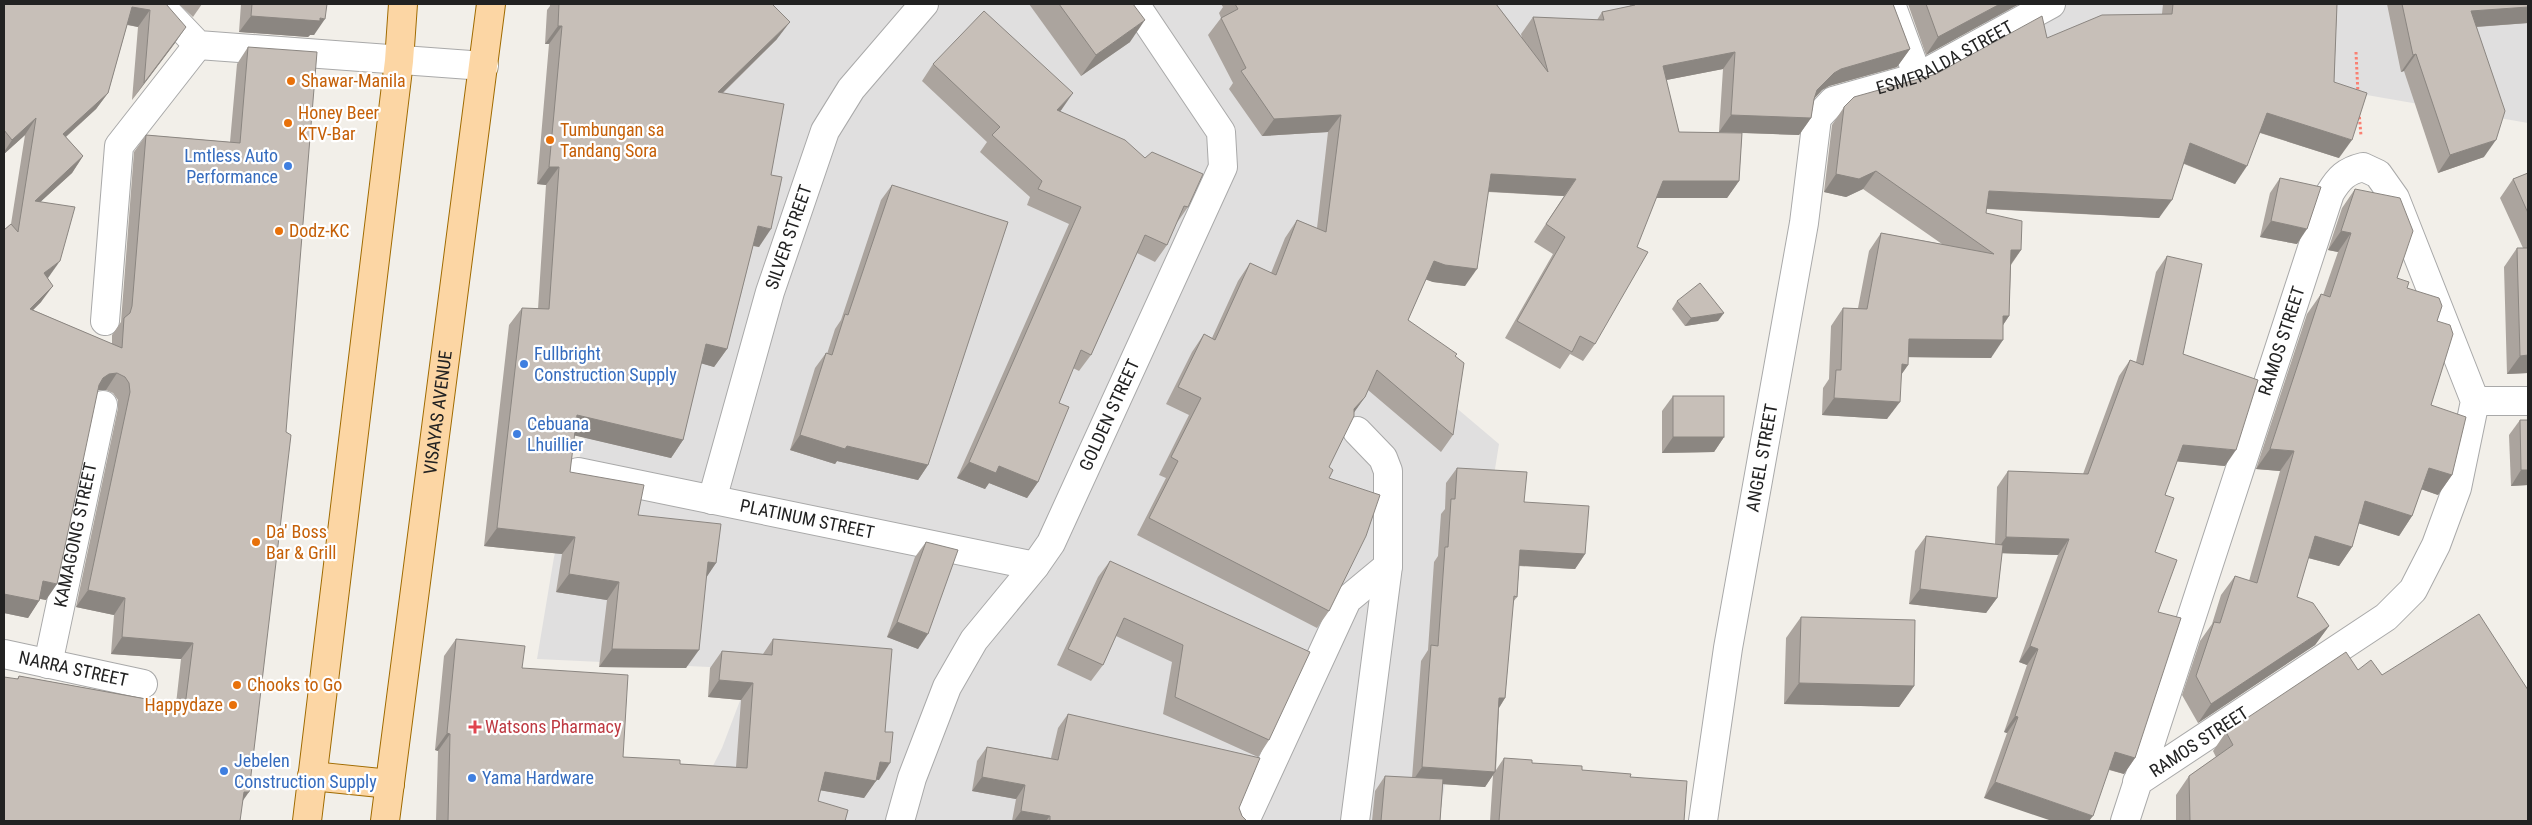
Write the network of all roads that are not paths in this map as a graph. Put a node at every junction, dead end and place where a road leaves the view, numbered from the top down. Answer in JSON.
{"nodes":[{"id":1,"x":159,"y":4,"type":"edge"},
{"id":2,"x":402,"y":4,"type":"edge"},
{"id":3,"x":491,"y":4,"type":"edge"},
{"id":4,"x":924,"y":4,"type":"edge"},
{"id":5,"x":1135,"y":4,"type":"edge"},
{"id":6,"x":1892,"y":4,"type":"edge"},
{"id":7,"x":2051,"y":4,"type":"edge"},
{"id":8,"x":198,"y":45,"type":"junction"},
{"id":9,"x":399,"y":61,"type":"junction"},
{"id":10,"x":484,"y":66,"type":"junction"},
{"id":11,"x":1918,"y":77,"type":"junction"},
{"id":12,"x":1833,"y":101,"type":"joint"},
{"id":13,"x":105,"y":321,"type":"dead end"},
{"id":14,"x":2475,"y":401,"type":"junction"},
{"id":15,"x":2528,"y":401,"type":"edge"},
{"id":16,"x":103,"y":405,"type":"dead end"},
{"id":17,"x":1357,"y":431,"type":"dead end"},
{"id":18,"x":578,"y":472,"type":"edge"},
{"id":19,"x":712,"y":500,"type":"junction"},
{"id":20,"x":1036,"y":566,"type":"junction"},
{"id":21,"x":1388,"y":566,"type":"junction"},
{"id":22,"x":4,"y":654,"type":"edge"},
{"id":23,"x":48,"y":664,"type":"junction"},
{"id":24,"x":143,"y":684,"type":"dead end"},
{"id":25,"x":312,"y":776,"type":"junction"},
{"id":26,"x":2137,"y":782,"type":"junction"},
{"id":27,"x":390,"y":784,"type":"junction"},
{"id":28,"x":307,"y":821,"type":"edge"},
{"id":29,"x":385,"y":821,"type":"edge"},
{"id":30,"x":900,"y":821,"type":"edge"},
{"id":31,"x":1246,"y":821,"type":"edge"},
{"id":32,"x":1355,"y":821,"type":"edge"},
{"id":33,"x":1703,"y":821,"type":"edge"},
{"id":34,"x":2125,"y":821,"type":"edge"}],
"edges":[{"from":1,"to":8,"type":"street"},
{"from":2,"to":9,"type":"main road"},
{"from":3,"to":10,"type":"main road","name":"VISAYAS AVENUE"},
{"from":4,"to":19,"type":"street","name":"SILVER STREET"},
{"from":5,"to":20,"type":"street","name":"GOLDEN STREET"},
{"from":6,"to":11,"type":"street"},
{"from":7,"to":11,"type":"street","name":"ESMERALDA STREET"},
{"from":8,"to":9,"type":"street"},
{"from":8,"to":13,"type":"street"},
{"from":9,"to":10,"type":"street"},
{"from":9,"to":25,"type":"main road"},
{"from":10,"to":27,"type":"main road","name":"VISAYAS AVENUE"},
{"from":11,"to":12,"type":"street","name":"ESMERALDA STREET"},
{"from":12,"to":33,"type":"street","name":"ANGEL STREET"},
{"from":14,"to":15,"type":"street"},
{"from":14,"to":26,"type":"street","name":"RAMOS STREET"},
{"from":14,"to":26,"type":"street","name":"RAMOS STREET"},
{"from":16,"to":23,"type":"street","name":"KAMAGONG STREET"},
{"from":17,"to":21,"type":"street"},
{"from":18,"to":19,"type":"street","name":"PLATINUM STREET"},
{"from":19,"to":20,"type":"street","name":"PLATINUM STREET"},
{"from":20,"to":30,"type":"street","name":"GOLDEN STREET"},
{"from":21,"to":31,"type":"street"},
{"from":21,"to":32,"type":"street"},
{"from":22,"to":23,"type":"street","name":"NARRA STREET"},
{"from":23,"to":24,"type":"street","name":"NARRA STREET"},
{"from":25,"to":27,"type":"main road"},
{"from":25,"to":28,"type":"main road"},
{"from":26,"to":34,"type":"street","name":"RAMOS STREET"},
{"from":27,"to":29,"type":"main road","name":"VISAYAS AVENUE"}]}
